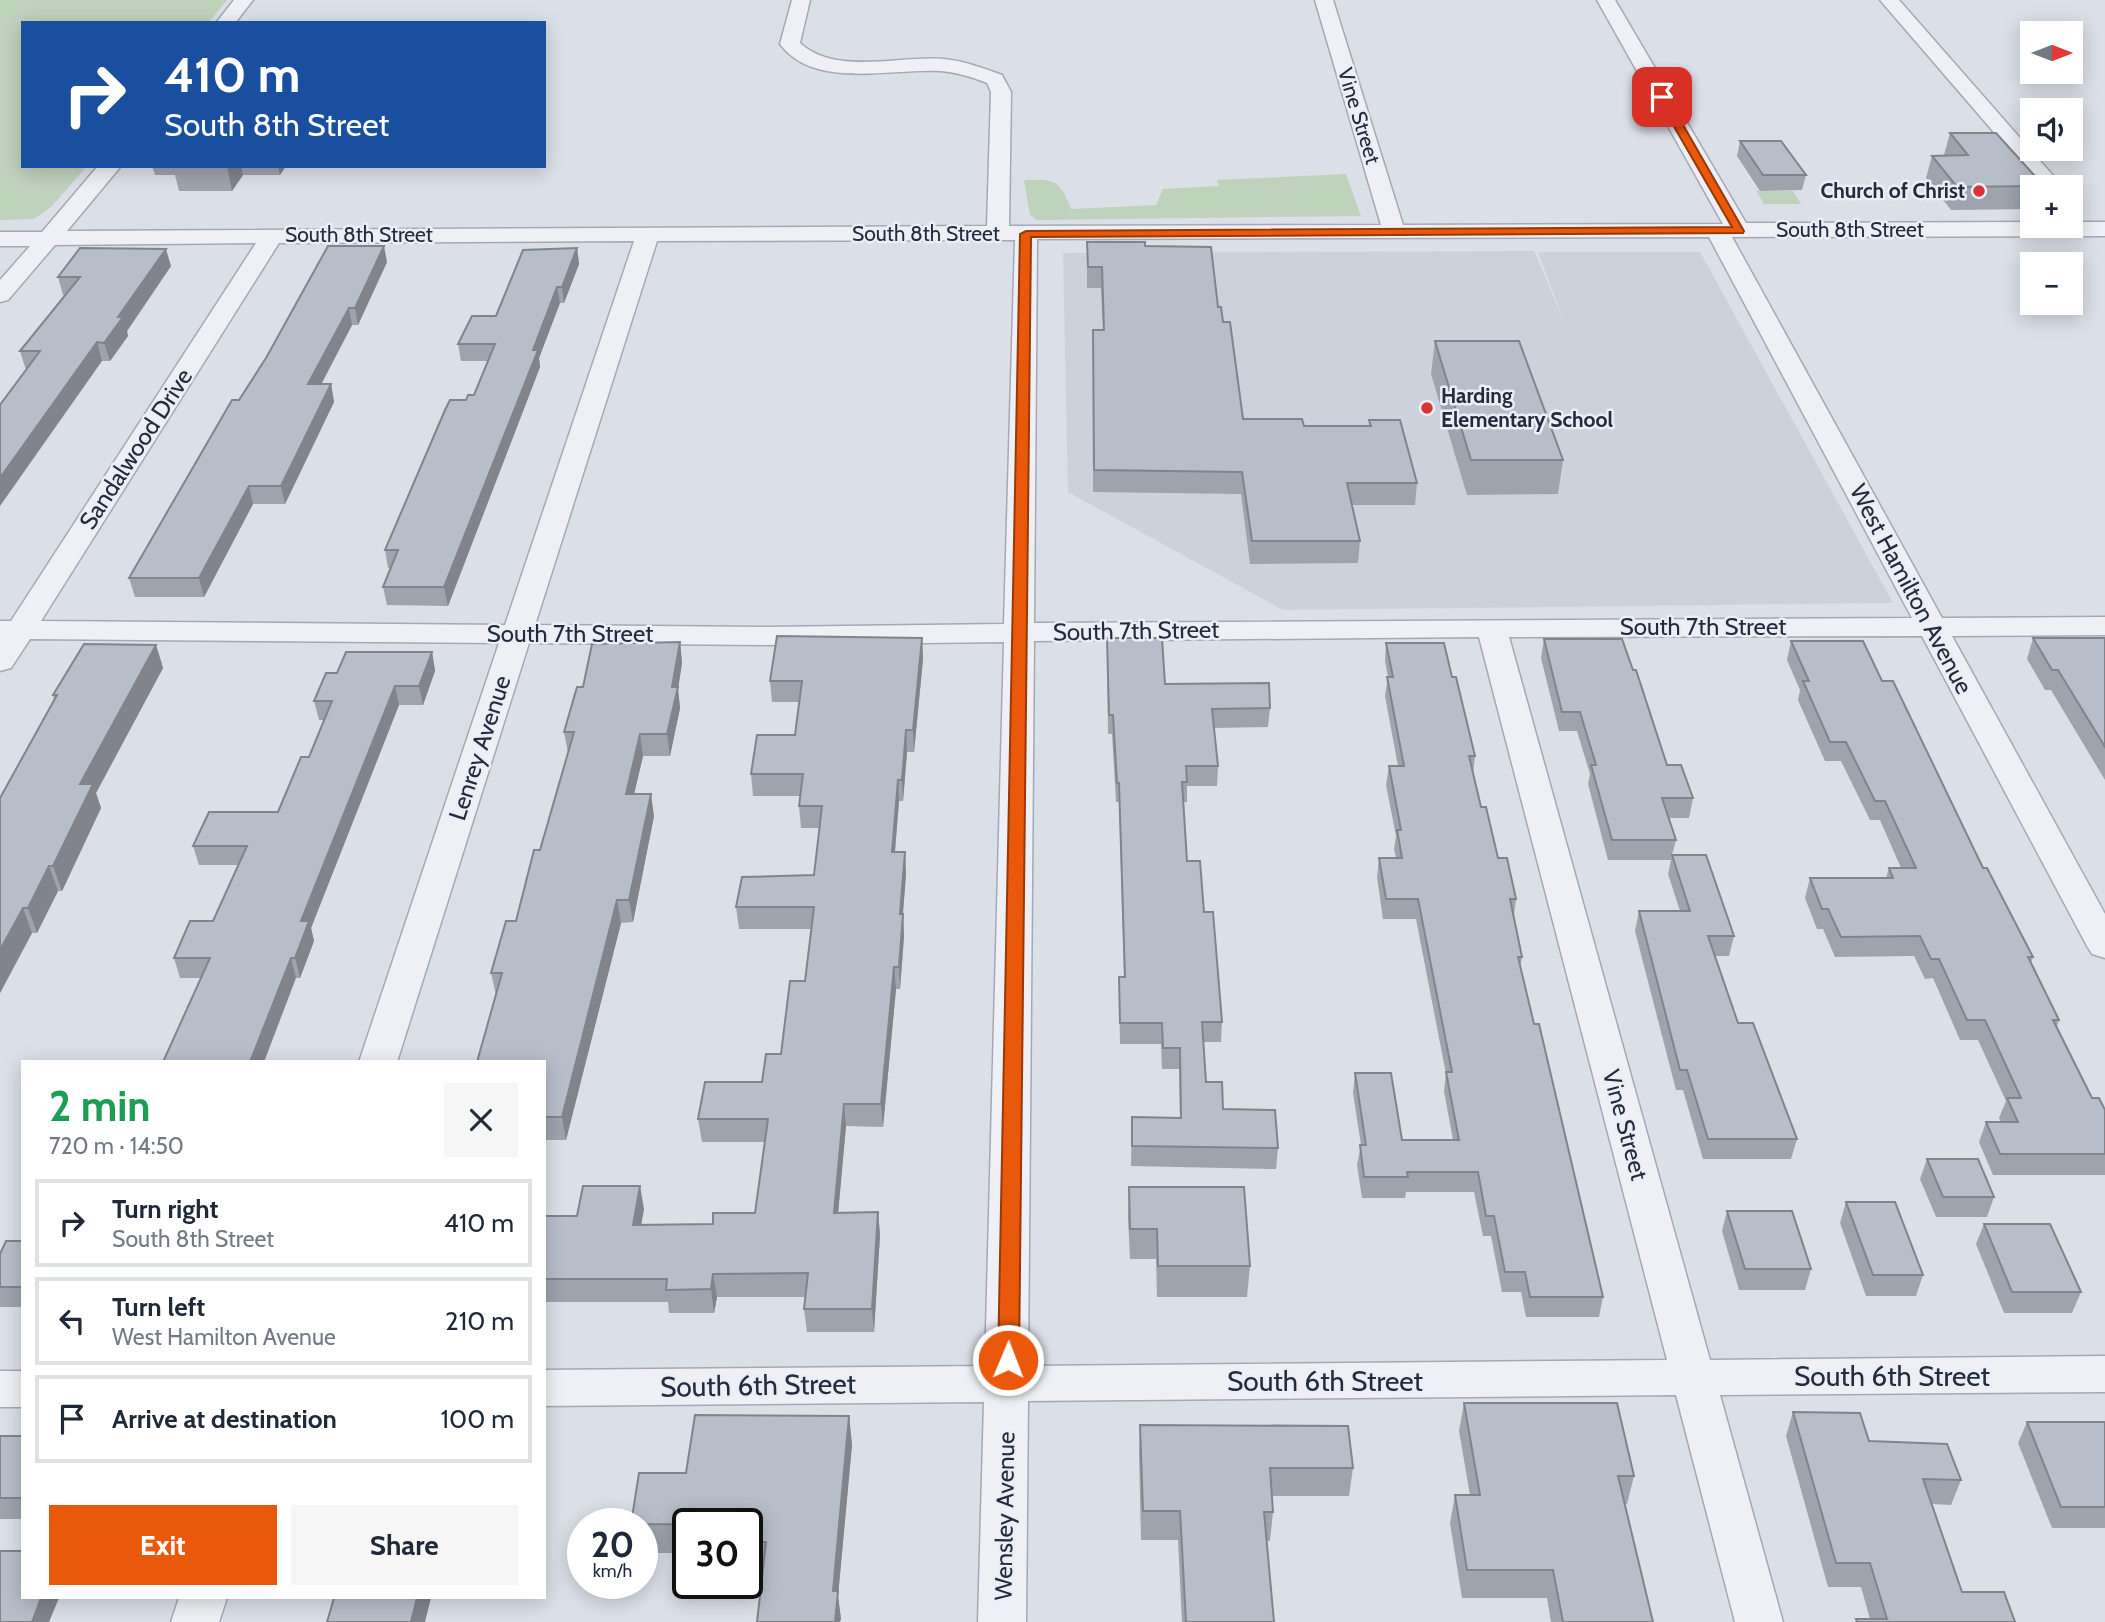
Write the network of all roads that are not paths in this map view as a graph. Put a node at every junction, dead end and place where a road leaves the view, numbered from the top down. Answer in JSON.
{"nodes":[{"id":1,"x":244,"y":0,"type":"edge"},
{"id":2,"x":801,"y":0,"type":"edge"},
{"id":3,"x":1324,"y":0,"type":"edge"},
{"id":4,"x":1606,"y":0,"type":"edge"},
{"id":5,"x":1889,"y":0,"type":"edge"},
{"id":6,"x":227,"y":21,"type":"edge"},
{"id":7,"x":108,"y":168,"type":"edge"},
{"id":8,"x":2042,"y":175,"type":"edge"},
{"id":9,"x":2083,"y":219,"type":"edge"},
{"id":10,"x":1728,"y":231,"type":"junction"},
{"id":11,"x":1394,"y":232,"type":"junction"},
{"id":12,"x":648,"y":234,"type":"junction"},
{"id":13,"x":1012,"y":234,"type":"junction"},
{"id":14,"x":2100,"y":234,"type":"edge"},
{"id":15,"x":272,"y":236,"type":"junction"},
{"id":16,"x":0,"y":239,"type":"edge"},
{"id":17,"x":45,"y":239,"type":"junction"},
{"id":18,"x":0,"y":295,"type":"edge"},
{"id":19,"x":1931,"y":626,"type":"junction"},
{"id":20,"x":2105,"y":626,"type":"edge"},
{"id":21,"x":1492,"y":628,"type":"junction"},
{"id":22,"x":10,"y":630,"type":"edge"},
{"id":23,"x":517,"y":634,"type":"junction"},
{"id":24,"x":1017,"y":634,"type":"junction"},
{"id":25,"x":0,"y":662,"type":"edge"},
{"id":26,"x":2105,"y":946,"type":"edge"},
{"id":27,"x":378,"y":1060,"type":"edge"},
{"id":28,"x":2105,"y":1374,"type":"edge"},
{"id":29,"x":1693,"y":1377,"type":"junction"},
{"id":30,"x":1008,"y":1382,"type":"junction"},
{"id":31,"x":546,"y":1388,"type":"edge"},
{"id":32,"x":0,"y":1389,"type":"edge"},
{"id":33,"x":21,"y":1389,"type":"edge"},
{"id":34,"x":203,"y":1599,"type":"edge"},
{"id":35,"x":195,"y":1622,"type":"edge"},
{"id":36,"x":1002,"y":1622,"type":"edge"},
{"id":37,"x":1759,"y":1622,"type":"edge"}],
"edges":[{"from":1,"to":6,"type":"street"},
{"from":2,"to":13,"type":"street","name":"Wensley Avenue"},
{"from":3,"to":11,"type":"street","name":"Vine Street"},
{"from":4,"to":10,"type":"street","name":"West Hamilton Avenue"},
{"from":5,"to":8,"type":"street"},
{"from":7,"to":17,"type":"street"},
{"from":9,"to":14,"type":"street"},
{"from":10,"to":11,"type":"street","name":"South 8th Street"},
{"from":10,"to":14,"type":"street","name":"South 8th Street"},
{"from":10,"to":19,"type":"street","name":"West Hamilton Avenue"},
{"from":11,"to":13,"type":"street","name":"South 8th Street"},
{"from":12,"to":13,"type":"street","name":"South 8th Street"},
{"from":12,"to":15,"type":"street","name":"South 8th Street"},
{"from":12,"to":23,"type":"street","name":"Lenrey Avenue"},
{"from":13,"to":24,"type":"street","name":"Wensley Avenue"},
{"from":15,"to":17,"type":"street","name":"South 8th Street"},
{"from":15,"to":22,"type":"street","name":"Sandalwood Drive"},
{"from":16,"to":17,"type":"street","name":"South 8th Street"},
{"from":17,"to":18,"type":"street"},
{"from":19,"to":20,"type":"street","name":"South 7th Street"},
{"from":19,"to":21,"type":"street","name":"South 7th Street"},
{"from":19,"to":26,"type":"street","name":"West Hamilton Avenue"},
{"from":21,"to":24,"type":"street","name":"South 7th Street"},
{"from":21,"to":29,"type":"street","name":"Vine Street"},
{"from":22,"to":23,"type":"street","name":"South 7th Street"},
{"from":22,"to":25,"type":"street","name":"Sandalwood Drive"},
{"from":23,"to":24,"type":"street","name":"South 7th Street"},
{"from":23,"to":27,"type":"street","name":"Lenrey Avenue"},
{"from":24,"to":30,"type":"street","name":"Wensley Avenue"},
{"from":28,"to":29,"type":"street","name":"South 6th Street"},
{"from":29,"to":30,"type":"street","name":"South 6th Street"},
{"from":29,"to":37,"type":"street","name":"Vine Street"},
{"from":30,"to":31,"type":"street","name":"South 6th Street"},
{"from":30,"to":36,"type":"street","name":"Wensley Avenue"},
{"from":32,"to":33,"type":"street"},
{"from":34,"to":35,"type":"street"}]}
